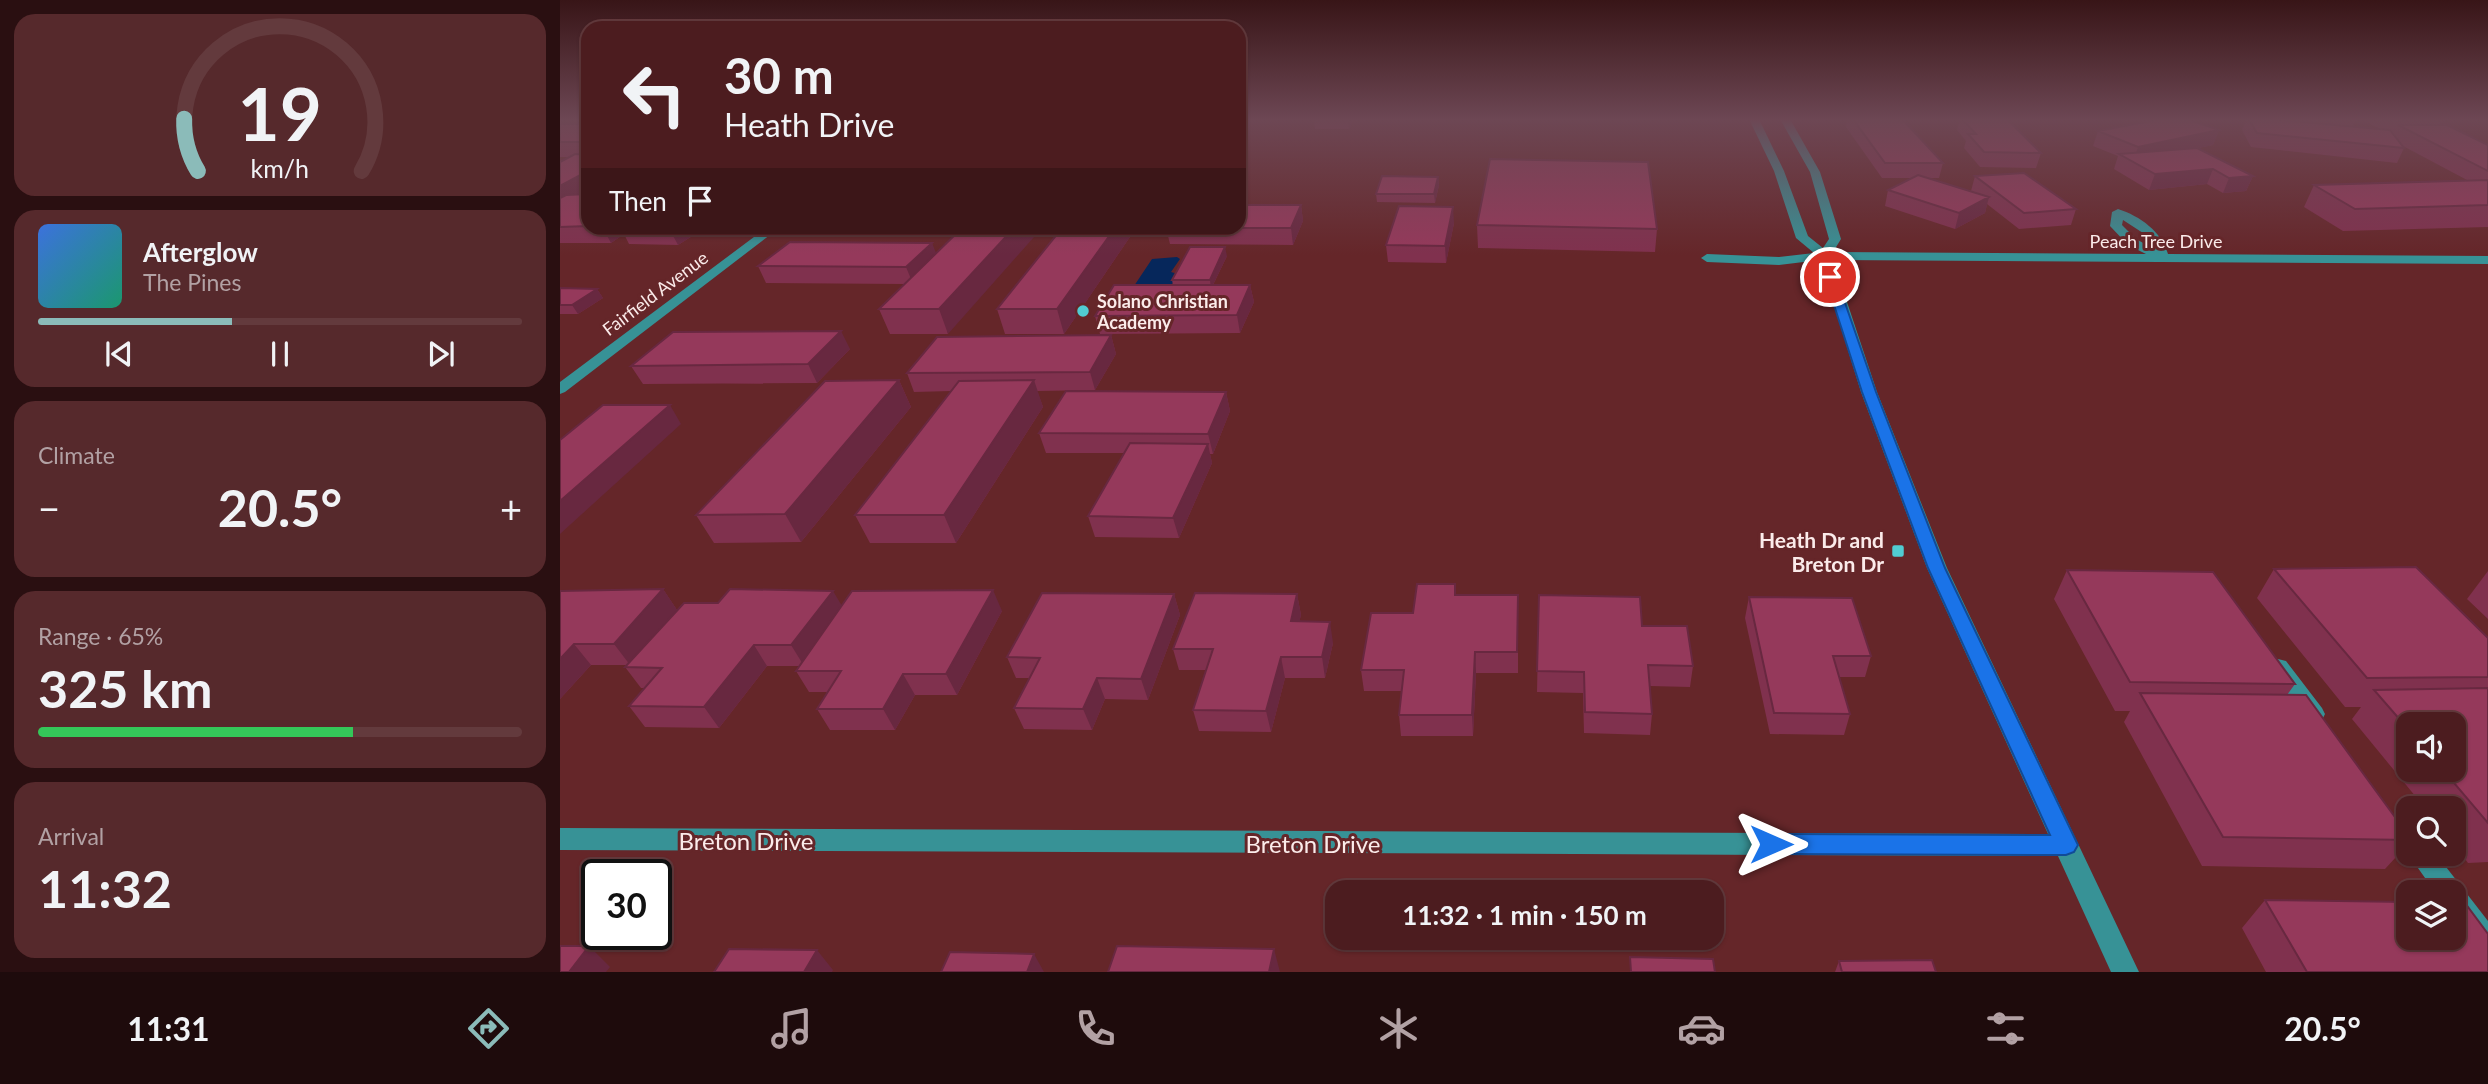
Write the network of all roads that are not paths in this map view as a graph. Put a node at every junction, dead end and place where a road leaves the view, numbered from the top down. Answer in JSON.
{"nodes":[{"id":1,"x":1776,"y":164,"type":"edge"},
{"id":2,"x":1809,"y":164,"type":"edge"},
{"id":3,"x":764,"y":235,"type":"edge"},
{"id":4,"x":1825,"y":256,"type":"junction"},
{"id":5,"x":1707,"y":258,"type":"dead end"},
{"id":6,"x":2488,"y":260,"type":"edge"},
{"id":7,"x":560,"y":389,"type":"edge"},
{"id":8,"x":2269,"y":654,"type":"edge"},
{"id":9,"x":2326,"y":730,"type":"edge"},
{"id":10,"x":560,"y":839,"type":"edge"},
{"id":11,"x":2066,"y":845,"type":"junction"},
{"id":12,"x":2430,"y":866,"type":"edge"},
{"id":13,"x":2441,"y":880,"type":"edge"},
{"id":14,"x":2466,"y":913,"type":"edge"},
{"id":15,"x":2488,"y":942,"type":"edge"},
{"id":16,"x":2125,"y":972,"type":"edge"}],
"edges":[{"from":1,"to":4,"type":"street"},
{"from":2,"to":4,"type":"street"},
{"from":3,"to":7,"type":"street","name":"Fairfield Avenue"},
{"from":4,"to":5,"type":"street","name":"Peach Tree Drive"},
{"from":4,"to":6,"type":"street","name":"Peach Tree Drive"},
{"from":4,"to":11,"type":"street"},
{"from":8,"to":9,"type":"street"},
{"from":10,"to":11,"type":"street","name":"Breton Drive"},
{"from":11,"to":16,"type":"street"},
{"from":12,"to":13,"type":"street"},
{"from":14,"to":15,"type":"street"}]}
